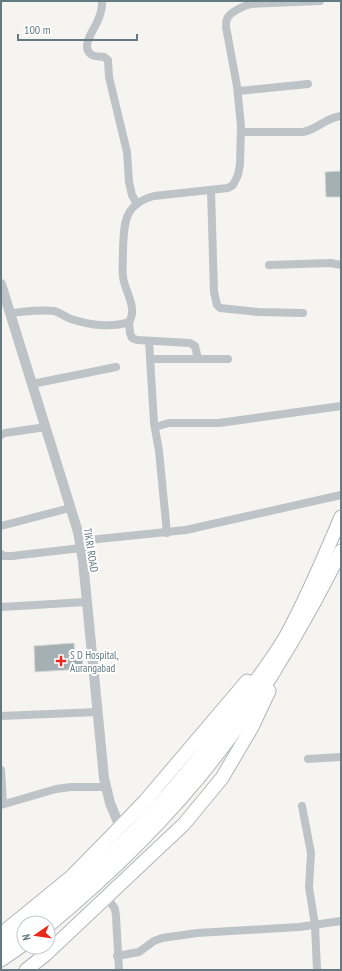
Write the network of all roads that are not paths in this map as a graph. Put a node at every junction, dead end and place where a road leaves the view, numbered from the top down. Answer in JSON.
{"nodes":[{"id":1,"x":102,"y":1,"type":"edge"},
{"id":2,"x":315,"y":1,"type":"edge"},
{"id":3,"x":320,"y":1,"type":"edge"},
{"id":4,"x":250,"y":3,"type":"edge"},
{"id":5,"x":308,"y":84,"type":"dead end"},
{"id":6,"x":238,"y":91,"type":"junction"},
{"id":7,"x":341,"y":116,"type":"edge"},
{"id":8,"x":241,"y":132,"type":"junction"},
{"id":9,"x":211,"y":190,"type":"junction"},
{"id":10,"x":137,"y":204,"type":"junction"},
{"id":11,"x":269,"y":265,"type":"dead end"},
{"id":12,"x":341,"y":265,"type":"edge"},
{"id":13,"x":1,"y":284,"type":"edge"},
{"id":14,"x":7,"y":310,"type":"edge"},
{"id":15,"x":303,"y":312,"type":"dead end"},
{"id":16,"x":129,"y":322,"type":"junction"},
{"id":17,"x":149,"y":341,"type":"junction"},
{"id":18,"x":151,"y":359,"type":"junction"},
{"id":19,"x":198,"y":359,"type":"junction"},
{"id":20,"x":228,"y":359,"type":"dead end"},
{"id":21,"x":116,"y":367,"type":"dead end"},
{"id":22,"x":32,"y":384,"type":"junction"},
{"id":23,"x":341,"y":406,"type":"edge"},
{"id":24,"x":46,"y":427,"type":"junction"},
{"id":25,"x":155,"y":427,"type":"junction"},
{"id":26,"x":1,"y":435,"type":"edge"},
{"id":27,"x":341,"y":495,"type":"edge"},
{"id":28,"x":70,"y":508,"type":"junction"},
{"id":29,"x":341,"y":517,"type":"edge"},
{"id":30,"x":1,"y":526,"type":"edge"},
{"id":31,"x":167,"y":533,"type":"junction"},
{"id":32,"x":80,"y":545,"type":"junction"},
{"id":33,"x":341,"y":551,"type":"edge"},
{"id":34,"x":1,"y":554,"type":"edge"},
{"id":35,"x":86,"y":602,"type":"junction"},
{"id":36,"x":1,"y":607,"type":"edge"},
{"id":37,"x":290,"y":638,"type":"junction"},
{"id":38,"x":97,"y":712,"type":"junction"},
{"id":39,"x":1,"y":716,"type":"edge"},
{"id":40,"x":341,"y":757,"type":"edge"},
{"id":41,"x":308,"y":759,"type":"dead end"},
{"id":42,"x":1,"y":770,"type":"edge"},
{"id":43,"x":105,"y":787,"type":"junction"},
{"id":44,"x":2,"y":804,"type":"edge"},
{"id":45,"x":302,"y":806,"type":"dead end"},
{"id":46,"x":120,"y":827,"type":"junction"},
{"id":47,"x":107,"y":897,"type":"junction"},
{"id":48,"x":43,"y":915,"type":"edge"},
{"id":49,"x":56,"y":919,"type":"edge"},
{"id":50,"x":341,"y":921,"type":"edge"},
{"id":51,"x":314,"y":925,"type":"junction"},
{"id":52,"x":1,"y":934,"type":"edge"},
{"id":53,"x":16,"y":936,"type":"edge"},
{"id":54,"x":1,"y":948,"type":"edge"},
{"id":55,"x":16,"y":950,"type":"edge"},
{"id":56,"x":117,"y":956,"type":"junction"},
{"id":57,"x":1,"y":960,"type":"edge"},
{"id":58,"x":26,"y":970,"type":"edge"},
{"id":59,"x":119,"y":970,"type":"edge"},
{"id":60,"x":317,"y":970,"type":"edge"}],
"edges":[{"from":1,"to":10,"type":"street"},
{"from":2,"to":3,"type":"street"},
{"from":2,"to":4,"type":"street"},
{"from":4,"to":6,"type":"street"},
{"from":5,"to":6,"type":"street"},
{"from":6,"to":8,"type":"street"},
{"from":7,"to":8,"type":"street"},
{"from":8,"to":9,"type":"street"},
{"from":9,"to":10,"type":"street"},
{"from":9,"to":15,"type":"street"},
{"from":10,"to":16,"type":"street"},
{"from":11,"to":12,"type":"street"},
{"from":13,"to":14,"type":"street","name":"TIKRI ROAD"},
{"from":14,"to":16,"type":"street"},
{"from":14,"to":22,"type":"street","name":"TIKRI ROAD"},
{"from":16,"to":17,"type":"street"},
{"from":17,"to":18,"type":"street"},
{"from":17,"to":19,"type":"street"},
{"from":18,"to":19,"type":"street"},
{"from":18,"to":25,"type":"street"},
{"from":19,"to":20,"type":"street"},
{"from":21,"to":22,"type":"street"},
{"from":22,"to":24,"type":"street","name":"TIKRI ROAD"},
{"from":23,"to":25,"type":"street"},
{"from":24,"to":26,"type":"street"},
{"from":24,"to":28,"type":"street","name":"TIKRI ROAD"},
{"from":25,"to":31,"type":"street"},
{"from":27,"to":31,"type":"street"},
{"from":28,"to":30,"type":"street"},
{"from":28,"to":32,"type":"street","name":"TIKRI ROAD"},
{"from":29,"to":37,"type":"highway"},
{"from":31,"to":32,"type":"street"},
{"from":32,"to":34,"type":"street"},
{"from":32,"to":35,"type":"street","name":"TIKRI ROAD"},
{"from":33,"to":37,"type":"highway"},
{"from":35,"to":36,"type":"street"},
{"from":35,"to":38,"type":"street","name":"TIKRI ROAD"},
{"from":37,"to":46,"type":"highway"},
{"from":37,"to":47,"type":"highway"},
{"from":37,"to":48,"type":"highway"},
{"from":37,"to":49,"type":"highway"},
{"from":38,"to":39,"type":"street"},
{"from":38,"to":43,"type":"street","name":"TIKRI ROAD"},
{"from":40,"to":41,"type":"street"},
{"from":42,"to":44,"type":"street"},
{"from":43,"to":44,"type":"street"},
{"from":43,"to":46,"type":"street","name":"TIKRI ROAD"},
{"from":45,"to":51,"type":"street"},
{"from":46,"to":52,"type":"highway"},
{"from":47,"to":56,"type":"street"},
{"from":47,"to":58,"type":"highway"},
{"from":50,"to":51,"type":"street"},
{"from":51,"to":56,"type":"street"},
{"from":51,"to":60,"type":"street"},
{"from":53,"to":54,"type":"highway"},
{"from":55,"to":57,"type":"highway"},
{"from":56,"to":59,"type":"street"}]}
